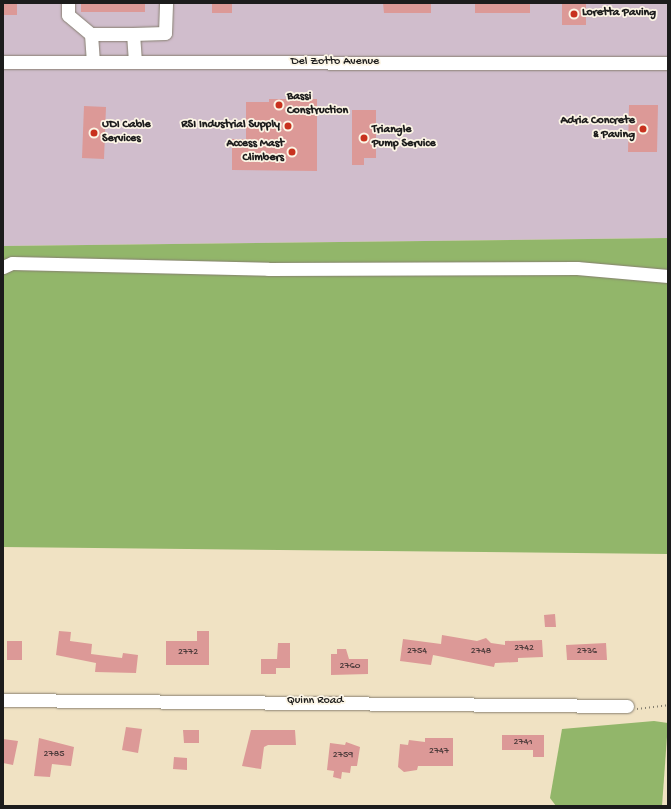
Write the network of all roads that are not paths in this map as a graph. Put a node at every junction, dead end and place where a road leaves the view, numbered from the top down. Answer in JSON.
{"nodes":[{"id":1,"x":68,"y":3,"type":"edge"},
{"id":2,"x":166,"y":3,"type":"edge"},
{"id":3,"x":91,"y":34,"type":"junction"},
{"id":4,"x":133,"y":34,"type":"junction"},
{"id":5,"x":3,"y":62,"type":"edge"},
{"id":6,"x":93,"y":62,"type":"junction"},
{"id":7,"x":135,"y":62,"type":"junction"},
{"id":8,"x":668,"y":63,"type":"edge"},
{"id":9,"x":3,"y":267,"type":"edge"},
{"id":10,"x":668,"y":276,"type":"edge"},
{"id":11,"x":3,"y":700,"type":"edge"},
{"id":12,"x":627,"y":706,"type":"road end"}],
"edges":[{"from":1,"to":3,"type":"street"},
{"from":2,"to":4,"type":"street"},
{"from":3,"to":4,"type":"street"},
{"from":3,"to":6,"type":"street"},
{"from":4,"to":7,"type":"street"},
{"from":5,"to":6,"type":"street","name":"Del Zotto Avenue"},
{"from":6,"to":7,"type":"street","name":"Del Zotto Avenue"},
{"from":7,"to":8,"type":"street","name":"Del Zotto Avenue"},
{"from":9,"to":10,"type":"street"},
{"from":11,"to":12,"type":"street","name":"Quinn Road"}]}
